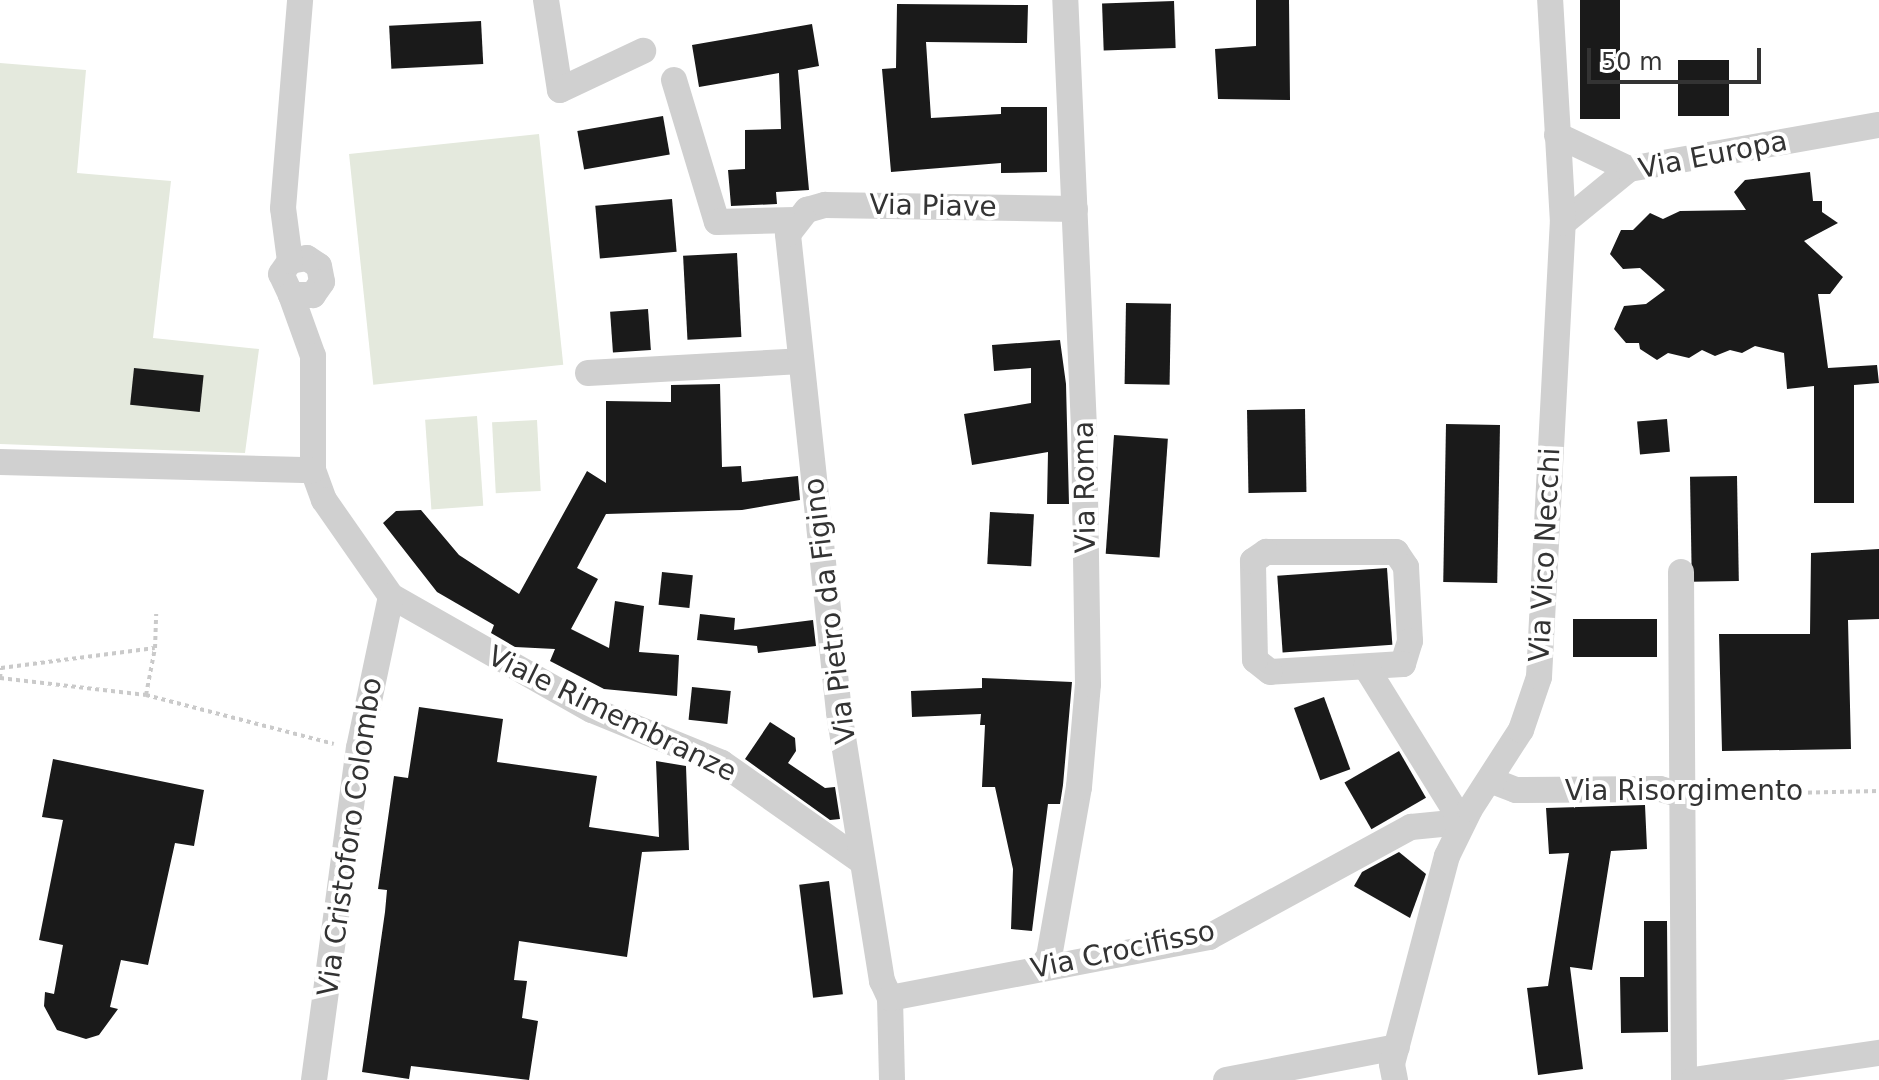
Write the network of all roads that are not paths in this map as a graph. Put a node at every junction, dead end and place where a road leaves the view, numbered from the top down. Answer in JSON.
{"nodes":[{"id":1,"x":300,"y":0,"type":"edge"},
{"id":2,"x":546,"y":0,"type":"edge"},
{"id":3,"x":1065,"y":0,"type":"edge"},
{"id":4,"x":1550,"y":0,"type":"edge"},
{"id":5,"x":643,"y":51,"type":"dead end"},
{"id":6,"x":674,"y":80,"type":"dead end"},
{"id":7,"x":1879,"y":125,"type":"edge"},
{"id":8,"x":1557,"y":135,"type":"junction"},
{"id":9,"x":1629,"y":169,"type":"junction"},
{"id":10,"x":1075,"y":209,"type":"junction"},
{"id":11,"x":795,"y":220,"type":"junction"},
{"id":12,"x":1563,"y":223,"type":"junction"},
{"id":13,"x":801,"y":361,"type":"junction"},
{"id":14,"x":588,"y":373,"type":"dead end"},
{"id":15,"x":0,"y":462,"type":"edge"},
{"id":16,"x":313,"y":470,"type":"junction"},
{"id":17,"x":1681,"y":572,"type":"dead end"},
{"id":18,"x":391,"y":596,"type":"junction"},
{"id":19,"x":1366,"y":667,"type":"junction"},
{"id":20,"x":1490,"y":780,"type":"junction"},
{"id":21,"x":1682,"y":795,"type":"junction"},
{"id":22,"x":1462,"y":822,"type":"junction"},
{"id":23,"x":861,"y":861,"type":"junction"},
{"id":24,"x":1039,"y":969,"type":"junction"},
{"id":25,"x":890,"y":998,"type":"junction"},
{"id":26,"x":1397,"y":1047,"type":"junction"},
{"id":27,"x":1879,"y":1053,"type":"edge"},
{"id":28,"x":314,"y":1080,"type":"edge"},
{"id":29,"x":892,"y":1080,"type":"edge"},
{"id":30,"x":1226,"y":1080,"type":"edge"},
{"id":31,"x":1395,"y":1080,"type":"edge"},
{"id":32,"x":1684,"y":1080,"type":"edge"},
{"id":33,"x":1693,"y":1080,"type":"edge"}],
"edges":[{"from":1,"to":16,"type":"street","name":"Viale Rimembranze"},
{"from":2,"to":5,"type":"street"},
{"from":3,"to":10,"type":"street","name":"Via Roma"},
{"from":4,"to":8,"type":"street","name":"Via Vico Necchi"},
{"from":6,"to":11,"type":"street","name":"Via Piave"},
{"from":7,"to":9,"type":"street","name":"Via Europa"},
{"from":8,"to":9,"type":"street"},
{"from":8,"to":12,"type":"street","name":"Via Vico Necchi"},
{"from":9,"to":12,"type":"street","name":"Via Europa"},
{"from":10,"to":11,"type":"street","name":"Via Piave"},
{"from":10,"to":24,"type":"street","name":"Via Roma"},
{"from":11,"to":13,"type":"street"},
{"from":12,"to":20,"type":"street","name":"Via Vico Necchi"},
{"from":13,"to":14,"type":"street"},
{"from":13,"to":23,"type":"street","name":"Via Pietro da Figino"},
{"from":15,"to":16,"type":"street"},
{"from":16,"to":18,"type":"street","name":"Viale Rimembranze"},
{"from":17,"to":21,"type":"street"},
{"from":18,"to":23,"type":"street","name":"Viale Rimembranze"},
{"from":18,"to":28,"type":"street","name":"Via Cristoforo Colombo"},
{"from":19,"to":19,"type":"street"},
{"from":19,"to":22,"type":"street"},
{"from":20,"to":21,"type":"street","name":"Via Risorgimento"},
{"from":20,"to":22,"type":"street","name":"Via Vico Necchi"},
{"from":21,"to":32,"type":"street"},
{"from":22,"to":24,"type":"street","name":"Via Crocifisso"},
{"from":22,"to":26,"type":"street","name":"Via Vico Necchi"},
{"from":23,"to":25,"type":"street","name":"Via Pietro da Figino"},
{"from":24,"to":25,"type":"street","name":"Via Crocifisso"},
{"from":25,"to":29,"type":"street"},
{"from":26,"to":30,"type":"street"},
{"from":26,"to":31,"type":"street","name":"Via Vico Necchi"},
{"from":27,"to":33,"type":"street"}]}
